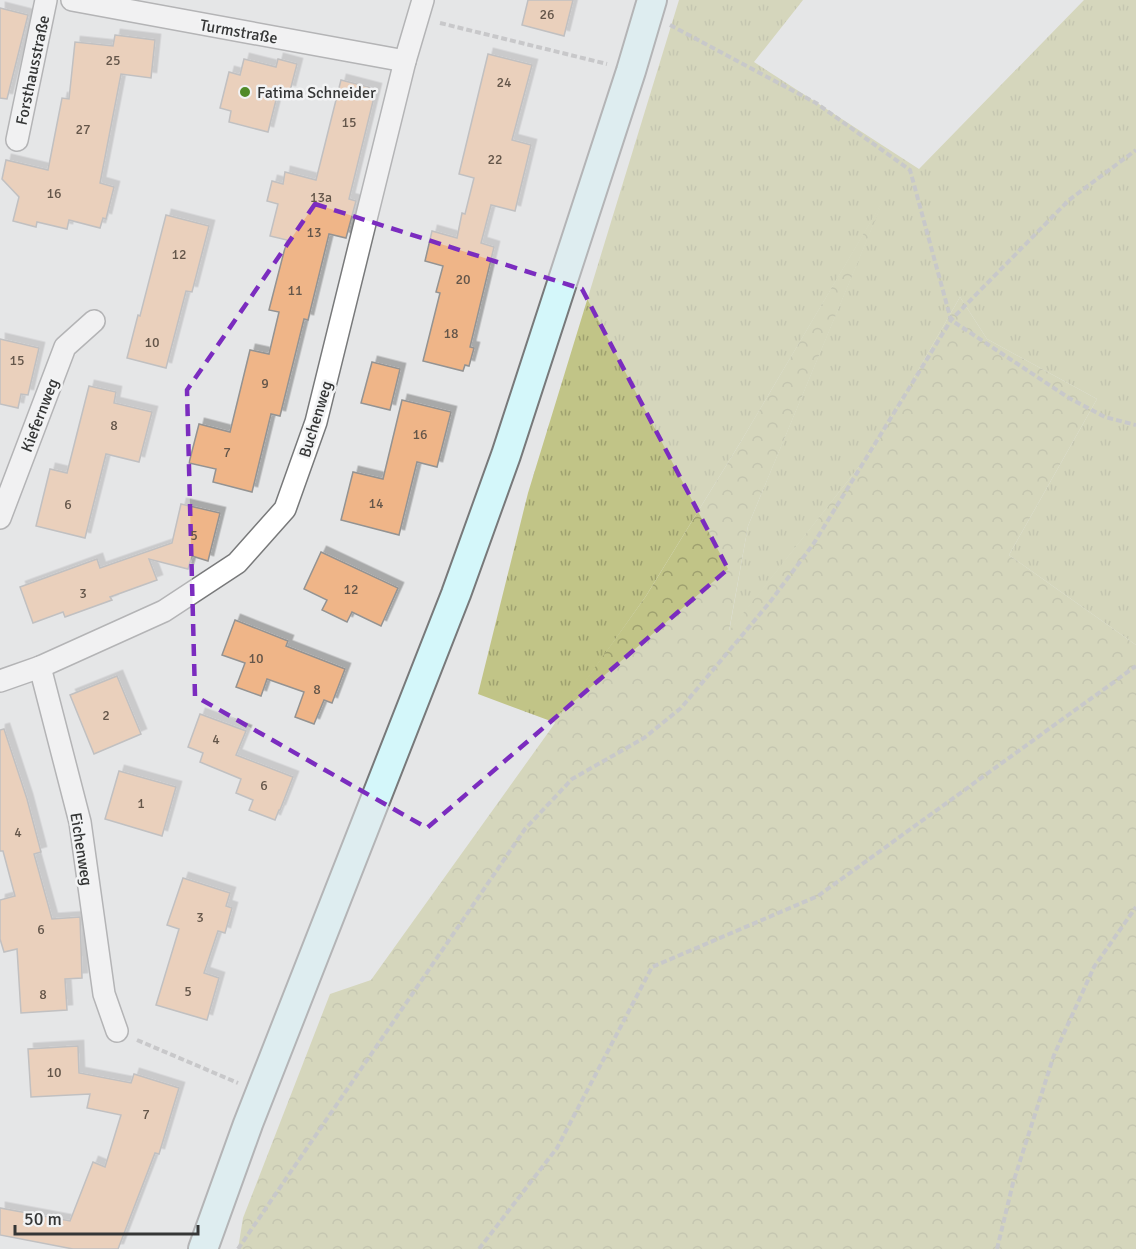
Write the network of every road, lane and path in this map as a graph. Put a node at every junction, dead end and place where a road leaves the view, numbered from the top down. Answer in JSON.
{"nodes":[{"id":1,"x":46,"y":0,"type":"edge"},
{"id":2,"x":72,"y":0,"type":"edge"},
{"id":3,"x":650,"y":6,"type":"edge"},
{"id":4,"x":421,"y":9,"type":"edge"},
{"id":5,"x":405,"y":61,"type":"junction"},
{"id":6,"x":631,"y":71,"type":"junction"},
{"id":7,"x":17,"y":140,"type":"dead end"},
{"id":8,"x":1136,"y":150,"type":"edge"},
{"id":9,"x":951,"y":320,"type":"junction"},
{"id":10,"x":93,"y":321,"type":"dead end"},
{"id":11,"x":1136,"y":425,"type":"edge"},
{"id":12,"x":0,"y":518,"type":"edge"},
{"id":13,"x":1136,"y":666,"type":"edge"},
{"id":14,"x":40,"y":667,"type":"junction"},
{"id":15,"x":0,"y":681,"type":"edge"},
{"id":16,"x":1136,"y":907,"type":"edge"},
{"id":17,"x":117,"y":1031,"type":"joint"},
{"id":18,"x":260,"y":1092,"type":"junction"},
{"id":19,"x":203,"y":1249,"type":"edge"},
{"id":20,"x":238,"y":1249,"type":"edge"},
{"id":21,"x":479,"y":1249,"type":"edge"},
{"id":22,"x":998,"y":1249,"type":"edge"}],
"edges":[{"from":1,"to":7,"type":"street","name":"Forsthausstraße"},
{"from":2,"to":5,"type":"street","name":"Turmstraße"},
{"from":3,"to":6,"type":"main road"},
{"from":3,"to":9,"type":"path"},
{"from":4,"to":5,"type":"street","name":"Buchenweg"},
{"from":4,"to":6,"type":"path"},
{"from":5,"to":14,"type":"street","name":"Buchenweg"},
{"from":6,"to":18,"type":"main road"},
{"from":8,"to":9,"type":"path"},
{"from":9,"to":11,"type":"path"},
{"from":9,"to":20,"type":"path"},
{"from":10,"to":12,"type":"street","name":"Kiefernweg"},
{"from":13,"to":21,"type":"path"},
{"from":14,"to":15,"type":"street","name":"Buchenweg"},
{"from":14,"to":17,"type":"street","name":"Eichenweg"},
{"from":16,"to":22,"type":"path"},
{"from":17,"to":18,"type":"path"},
{"from":18,"to":19,"type":"main road"}]}
